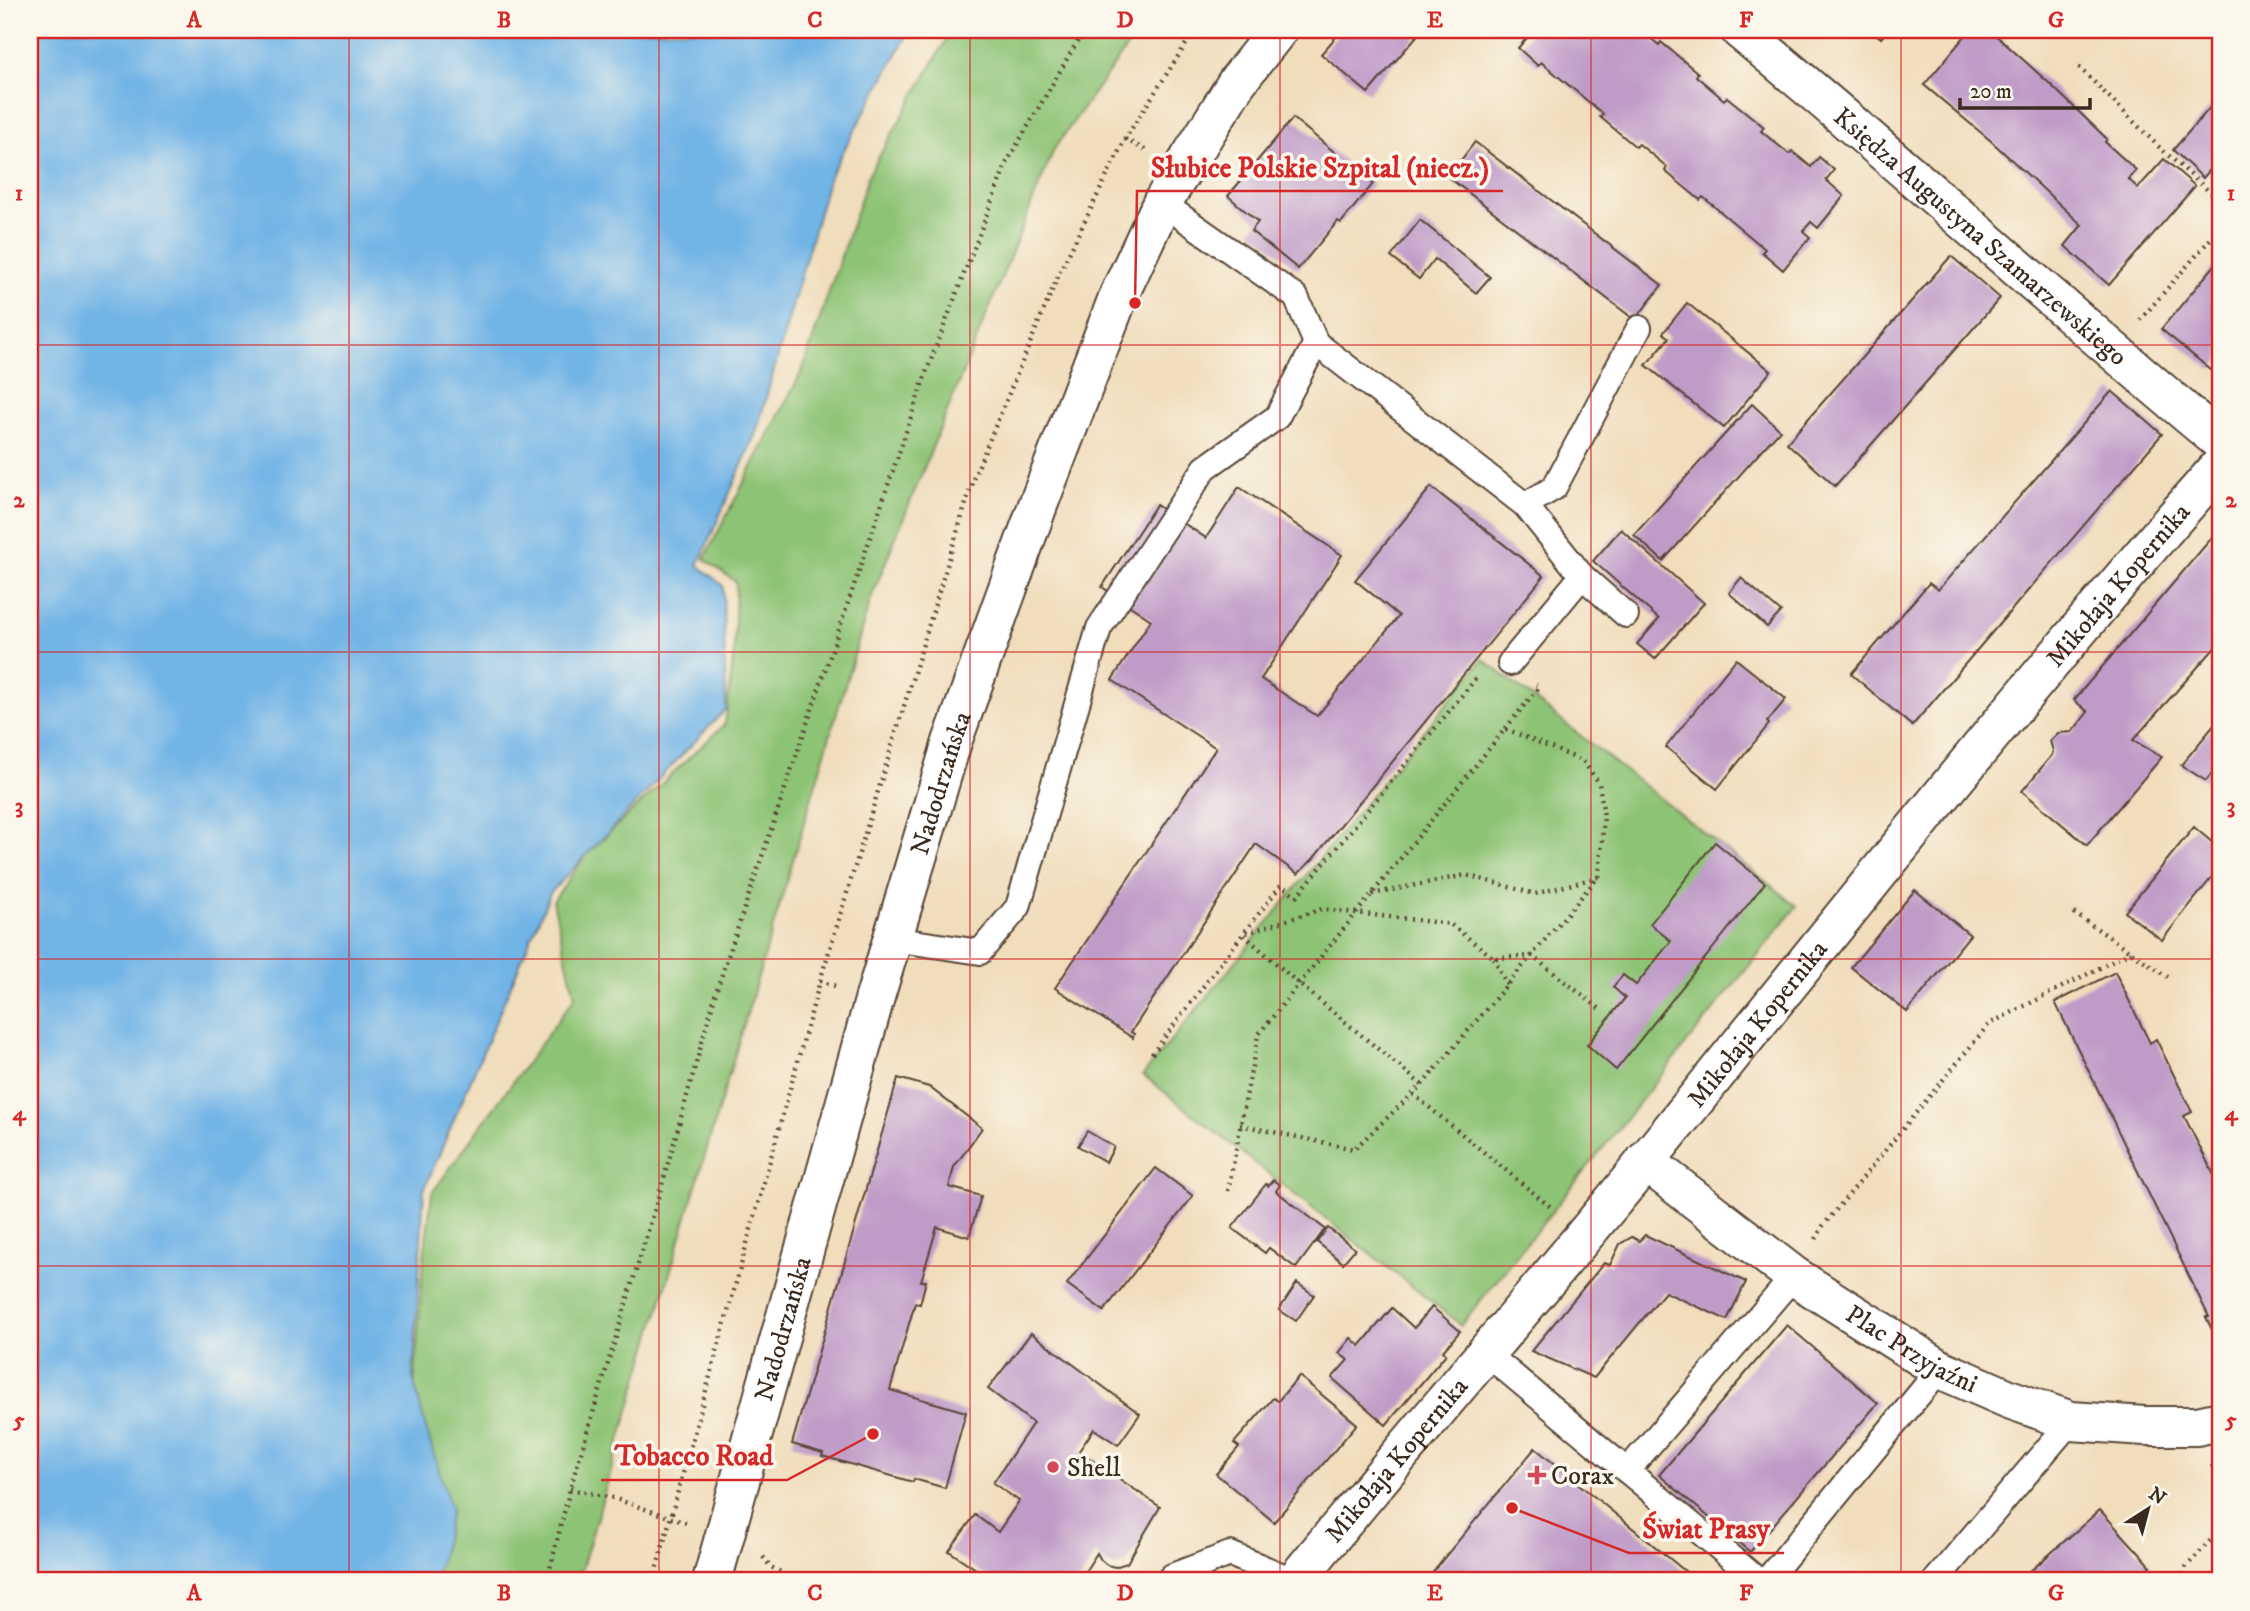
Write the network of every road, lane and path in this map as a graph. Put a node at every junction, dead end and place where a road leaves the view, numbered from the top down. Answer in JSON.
{"nodes":[{"id":1,"x":1084,"y":30,"type":"edge"},
{"id":2,"x":1278,"y":30,"type":"edge"},
{"id":3,"x":1740,"y":30,"type":"edge"},
{"id":4,"x":2079,"y":67,"type":"dead end"},
{"id":5,"x":2220,"y":201,"type":"edge"},
{"id":6,"x":1162,"y":203,"type":"junction"},
{"id":7,"x":2220,"y":228,"type":"edge"},
{"id":8,"x":1639,"y":328,"type":"dead end"},
{"id":9,"x":1315,"y":343,"type":"junction"},
{"id":10,"x":2113,"y":350,"type":"junction"},
{"id":11,"x":2220,"y":441,"type":"edge"},
{"id":12,"x":2220,"y":466,"type":"edge"},
{"id":13,"x":1525,"y":505,"type":"junction"},
{"id":14,"x":1582,"y":576,"type":"junction"},
{"id":15,"x":1626,"y":615,"type":"dead end"},
{"id":16,"x":1510,"y":663,"type":"junction"},
{"id":17,"x":1506,"y":729,"type":"junction"},
{"id":18,"x":1599,"y":876,"type":"junction"},
{"id":19,"x":1371,"y":895,"type":"junction"},
{"id":20,"x":1356,"y":913,"type":"junction"},
{"id":21,"x":2074,"y":913,"type":"dead end"},
{"id":22,"x":1242,"y":934,"type":"junction"},
{"id":23,"x":893,"y":939,"type":"junction"},
{"id":24,"x":2131,"y":952,"type":"junction"},
{"id":25,"x":1532,"y":956,"type":"junction"},
{"id":26,"x":1494,"y":958,"type":"junction"},
{"id":27,"x":2168,"y":977,"type":"dead end"},
{"id":28,"x":1299,"y":984,"type":"junction"},
{"id":29,"x":1507,"y":985,"type":"junction"},
{"id":30,"x":1600,"y":1009,"type":"dead end"},
{"id":31,"x":1153,"y":1054,"type":"dead end"},
{"id":32,"x":1422,"y":1085,"type":"junction"},
{"id":33,"x":1413,"y":1094,"type":"junction"},
{"id":34,"x":1240,"y":1125,"type":"junction"},
{"id":35,"x":1646,"y":1161,"type":"junction"},
{"id":36,"x":1228,"y":1191,"type":"dead end"},
{"id":37,"x":1586,"y":1234,"type":"junction"},
{"id":38,"x":1794,"y":1276,"type":"junction"},
{"id":39,"x":1486,"y":1353,"type":"junction"},
{"id":40,"x":1940,"y":1369,"type":"junction"},
{"id":41,"x":2071,"y":1421,"type":"junction"},
{"id":42,"x":2220,"y":1421,"type":"edge"},
{"id":43,"x":1627,"y":1471,"type":"junction"},
{"id":44,"x":570,"y":1489,"type":"junction"},
{"id":45,"x":2220,"y":1530,"type":"edge"},
{"id":46,"x":547,"y":1581,"type":"edge"},
{"id":47,"x":653,"y":1581,"type":"edge"},
{"id":48,"x":712,"y":1581,"type":"edge"},
{"id":49,"x":1168,"y":1581,"type":"edge"},
{"id":50,"x":1295,"y":1581,"type":"edge"},
{"id":51,"x":1759,"y":1581,"type":"edge"},
{"id":52,"x":1766,"y":1581,"type":"edge"},
{"id":53,"x":1935,"y":1581,"type":"edge"},
{"id":54,"x":2181,"y":1581,"type":"edge"}],
"edges":[{"from":1,"to":44,"type":"path"},
{"from":2,"to":6,"type":"street","name":"Nadodrzańska"},
{"from":3,"to":10,"type":"street","name":"Księdza Augustyna Szamarzewskiego"},
{"from":4,"to":5,"type":"path"},
{"from":6,"to":9,"type":"lane"},
{"from":6,"to":23,"type":"street","name":"Nadodrzańska"},
{"from":7,"to":10,"type":"path"},
{"from":8,"to":13,"type":"lane"},
{"from":9,"to":13,"type":"lane"},
{"from":9,"to":23,"type":"lane"},
{"from":10,"to":11,"type":"street","name":"Księdza Augustyna Szamarzewskiego"},
{"from":12,"to":35,"type":"street","name":"Mikołaja Kopernika"},
{"from":13,"to":14,"type":"lane"},
{"from":14,"to":15,"type":"lane"},
{"from":14,"to":16,"type":"lane"},
{"from":16,"to":17,"type":"path"},
{"from":16,"to":22,"type":"path"},
{"from":17,"to":18,"type":"path"},
{"from":17,"to":19,"type":"path"},
{"from":18,"to":19,"type":"path"},
{"from":18,"to":25,"type":"path"},
{"from":19,"to":20,"type":"path"},
{"from":20,"to":22,"type":"path"},
{"from":20,"to":26,"type":"path"},
{"from":20,"to":28,"type":"path"},
{"from":21,"to":24,"type":"path"},
{"from":22,"to":28,"type":"path"},
{"from":22,"to":31,"type":"path"},
{"from":23,"to":48,"type":"street","name":"Nadodrzańska"},
{"from":24,"to":27,"type":"path"},
{"from":24,"to":38,"type":"path"},
{"from":25,"to":26,"type":"path"},
{"from":25,"to":29,"type":"path"},
{"from":25,"to":30,"type":"path"},
{"from":26,"to":29,"type":"path"},
{"from":28,"to":32,"type":"path"},
{"from":28,"to":34,"type":"path"},
{"from":29,"to":32,"type":"path"},
{"from":32,"to":33,"type":"path"},
{"from":33,"to":34,"type":"path"},
{"from":33,"to":37,"type":"path"},
{"from":34,"to":36,"type":"path"},
{"from":35,"to":37,"type":"street","name":"Mikołaja Kopernika"},
{"from":35,"to":38,"type":"street","name":"Plac Przyjaźni"},
{"from":37,"to":39,"type":"street","name":"Mikołaja Kopernika"},
{"from":38,"to":40,"type":"street","name":"Plac Przyjaźni"},
{"from":38,"to":43,"type":"lane"},
{"from":39,"to":43,"type":"lane"},
{"from":39,"to":50,"type":"street","name":"Mikołaja Kopernika"},
{"from":40,"to":41,"type":"street","name":"Plac Przyjaźni"},
{"from":40,"to":52,"type":"lane"},
{"from":41,"to":42,"type":"street","name":"Plac Przyjaźni"},
{"from":41,"to":53,"type":"lane"},
{"from":43,"to":51,"type":"lane"},
{"from":44,"to":46,"type":"path"},
{"from":44,"to":47,"type":"path"},
{"from":45,"to":54,"type":"path"},
{"from":49,"to":50,"type":"lane"}]}
